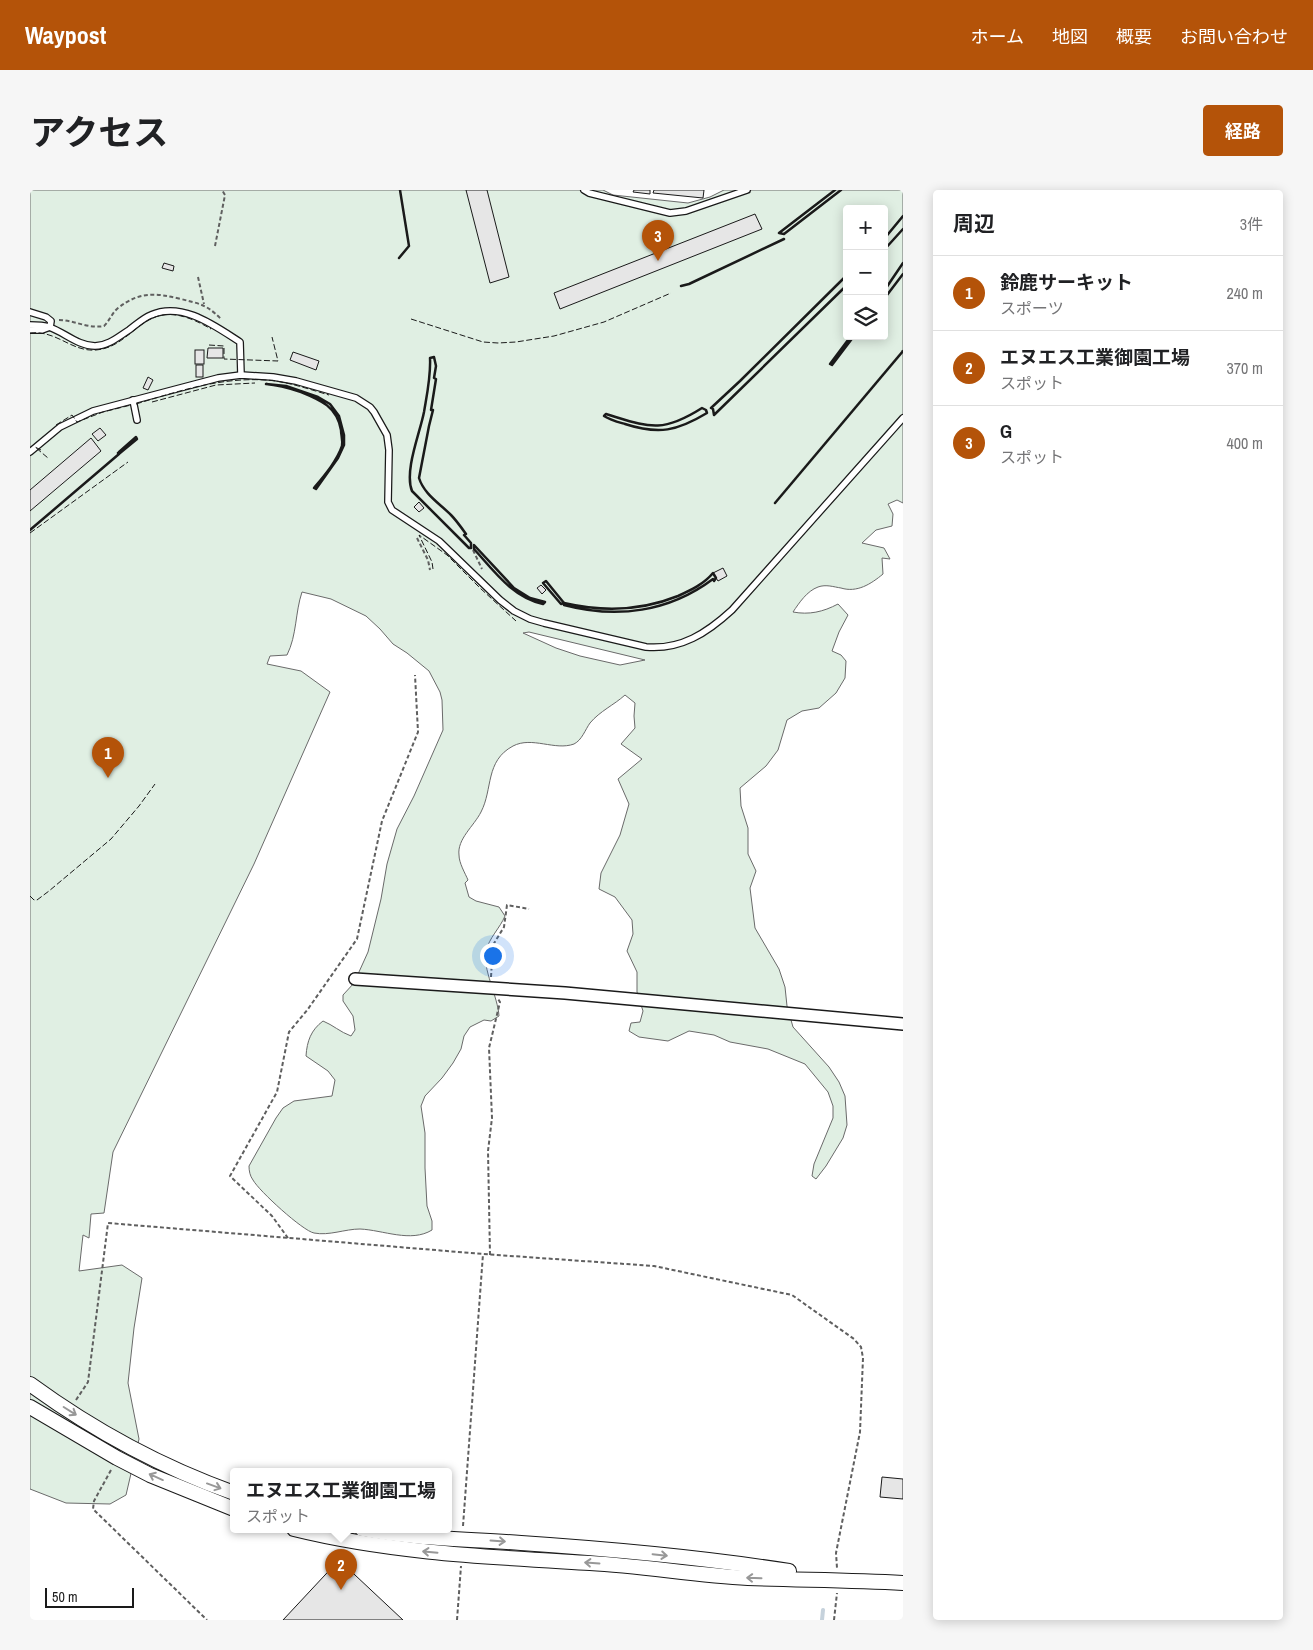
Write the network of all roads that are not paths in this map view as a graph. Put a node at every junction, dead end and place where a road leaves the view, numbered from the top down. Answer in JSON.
{"nodes":[{"id":1,"x":584,"y":190,"type":"edge"},
{"id":2,"x":747,"y":190,"type":"edge"},
{"id":3,"x":30,"y":312,"type":"edge"},
{"id":4,"x":30,"y":325,"type":"edge"},
{"id":5,"x":50,"y":327,"type":"junction"},
{"id":6,"x":30,"y":330,"type":"edge"},
{"id":7,"x":241,"y":376,"type":"junction"},
{"id":8,"x":133,"y":400,"type":"junction"},
{"id":9,"x":903,"y":418,"type":"edge"},
{"id":10,"x":137,"y":420,"type":"dead end"},
{"id":11,"x":30,"y":452,"type":"edge"},
{"id":12,"x":355,"y":979,"type":"dead end"},
{"id":13,"x":903,"y":1024,"type":"edge"},
{"id":14,"x":32,"y":1390,"type":"edge"},
{"id":15,"x":30,"y":1407,"type":"edge"},
{"id":16,"x":230,"y":1492,"type":"edge"},
{"id":17,"x":230,"y":1507,"type":"edge"},
{"id":18,"x":309,"y":1533,"type":"edge"},
{"id":19,"x":389,"y":1533,"type":"edge"},
{"id":20,"x":837,"y":1580,"type":"junction"},
{"id":21,"x":903,"y":1583,"type":"edge"}],
"edges":[{"from":1,"to":2,"type":"lane"},
{"from":3,"to":5,"type":"lane"},
{"from":4,"to":5,"type":"lane"},
{"from":5,"to":6,"type":"lane"},
{"from":5,"to":7,"type":"lane"},
{"from":7,"to":8,"type":"lane"},
{"from":7,"to":9,"type":"lane"},
{"from":8,"to":10,"type":"lane"},
{"from":8,"to":11,"type":"lane"},
{"from":12,"to":13,"type":"street"},
{"from":14,"to":16,"type":"street","one_way":true},
{"from":17,"to":15,"type":"street","one_way":true},
{"from":20,"to":18,"type":"street","one_way":true},
{"from":19,"to":20,"type":"street","one_way":true},
{"from":20,"to":21,"type":"street"}]}
